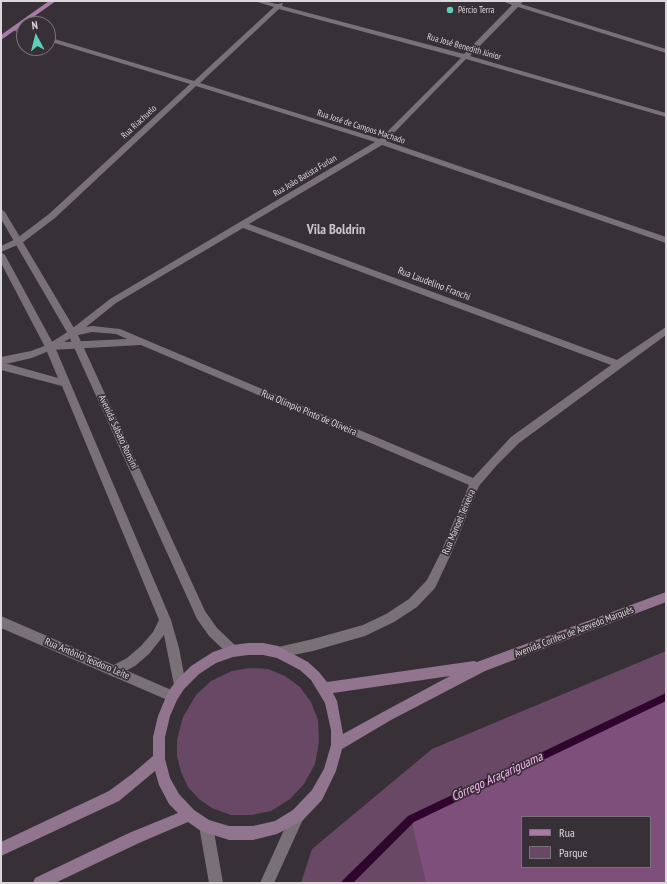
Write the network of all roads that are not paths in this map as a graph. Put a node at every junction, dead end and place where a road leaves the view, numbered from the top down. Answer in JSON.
{"nodes":[{"id":1,"x":53,"y":1,"type":"edge"},
{"id":2,"x":257,"y":1,"type":"edge"},
{"id":3,"x":505,"y":1,"type":"edge"},
{"id":4,"x":518,"y":3,"type":"edge"},
{"id":5,"x":281,"y":4,"type":"edge"},
{"id":6,"x":14,"y":29,"type":"joint"},
{"id":7,"x":1,"y":38,"type":"edge"},
{"id":8,"x":56,"y":41,"type":"edge"},
{"id":9,"x":666,"y":51,"type":"edge"},
{"id":10,"x":466,"y":57,"type":"junction"},
{"id":11,"x":196,"y":84,"type":"junction"},
{"id":12,"x":666,"y":115,"type":"edge"},
{"id":13,"x":381,"y":142,"type":"junction"},
{"id":14,"x":1,"y":212,"type":"edge"},
{"id":15,"x":244,"y":224,"type":"junction"},
{"id":16,"x":666,"y":240,"type":"edge"},
{"id":17,"x":19,"y":241,"type":"junction"},
{"id":18,"x":1,"y":249,"type":"edge"},
{"id":19,"x":1,"y":255,"type":"edge"},
{"id":20,"x":666,"y":330,"type":"edge"},
{"id":21,"x":72,"y":333,"type":"junction"},
{"id":22,"x":143,"y":342,"type":"junction"},
{"id":23,"x":78,"y":345,"type":"junction"},
{"id":24,"x":50,"y":347,"type":"junction"},
{"id":25,"x":1,"y":361,"type":"edge"},
{"id":26,"x":617,"y":364,"type":"junction"},
{"id":27,"x":1,"y":366,"type":"edge"},
{"id":28,"x":64,"y":383,"type":"junction"},
{"id":29,"x":475,"y":483,"type":"junction"},
{"id":30,"x":666,"y":597,"type":"edge"},
{"id":31,"x":165,"y":620,"type":"junction"},
{"id":32,"x":1,"y":622,"type":"edge"},
{"id":33,"x":233,"y":651,"type":"junction"},
{"id":34,"x":278,"y":652,"type":"junction"},
{"id":35,"x":482,"y":666,"type":"junction"},
{"id":36,"x":114,"y":671,"type":"junction"},
{"id":37,"x":180,"y":685,"type":"junction"},
{"id":38,"x":324,"y":688,"type":"junction"},
{"id":39,"x":172,"y":696,"type":"junction"},
{"id":40,"x":337,"y":745,"type":"junction"},
{"id":41,"x":159,"y":759,"type":"junction"},
{"id":42,"x":298,"y":814,"type":"junction"},
{"id":43,"x":189,"y":815,"type":"junction"},
{"id":44,"x":206,"y":826,"type":"junction"},
{"id":45,"x":1,"y":849,"type":"edge"},
{"id":46,"x":40,"y":883,"type":"edge"},
{"id":47,"x":216,"y":883,"type":"edge"},
{"id":48,"x":267,"y":883,"type":"edge"}],
"edges":[{"from":1,"to":6,"type":"main road"},
{"from":2,"to":5,"type":"street","name":"Rua José Benedith Júnior"},
{"from":3,"to":4,"type":"street"},
{"from":4,"to":9,"type":"street"},
{"from":4,"to":10,"type":"street","name":"Rua João Batista Furlan"},
{"from":5,"to":10,"type":"street","name":"Rua José Benedith Júnior"},
{"from":5,"to":11,"type":"street","name":"Rua Riachuelo"},
{"from":6,"to":7,"type":"main road"},
{"from":8,"to":11,"type":"street","name":"Rua José de Campos Machado"},
{"from":10,"to":12,"type":"street","name":"Rua José Benedith Júnior"},
{"from":10,"to":13,"type":"street","name":"Rua João Batista Furlan"},
{"from":11,"to":13,"type":"street","name":"Rua José de Campos Machado"},
{"from":11,"to":17,"type":"street","name":"Rua Riachuelo"},
{"from":13,"to":15,"type":"street","name":"Rua João Batista Furlan"},
{"from":13,"to":16,"type":"street","name":"Rua José de Campos Machado"},
{"from":14,"to":17,"type":"street","name":"Avenida Sábato Ronsini"},
{"from":15,"to":21,"type":"street","name":"Rua João Batista Furlan"},
{"from":15,"to":26,"type":"street","name":"Rua Laudelino Franchi"},
{"from":17,"to":18,"type":"street","name":"Rua Riachuelo"},
{"from":17,"to":21,"type":"street","name":"Avenida Sábato Ronsini"},
{"from":19,"to":24,"type":"street"},
{"from":20,"to":26,"type":"street","name":"Rua Manoel Teixeira"},
{"from":21,"to":22,"type":"street","name":"Rua Olímpio Pinto de Oliveira"},
{"from":21,"to":23,"type":"street","name":"Avenida Sábato Ronsini"},
{"from":21,"to":24,"type":"street","name":"Rua João Batista Furlan"},
{"from":22,"to":23,"type":"street","name":"Rua Olímpio Pinto de Oliveira"},
{"from":22,"to":29,"type":"street","name":"Rua Olímpio Pinto de Oliveira"},
{"from":23,"to":24,"type":"street","name":"Rua Olímpio Pinto de Oliveira"},
{"from":23,"to":33,"type":"street","name":"Avenida Sábato Ronsini"},
{"from":24,"to":25,"type":"street"},
{"from":24,"to":28,"type":"street"},
{"from":26,"to":29,"type":"street","name":"Rua Manoel Teixeira"},
{"from":27,"to":28,"type":"street"},
{"from":28,"to":31,"type":"street"},
{"from":29,"to":34,"type":"street","name":"Rua Manoel Teixeira"},
{"from":30,"to":35,"type":"main road","name":"Avenida Corifeu de Azevedo Marquês"},
{"from":31,"to":36,"type":"street"},
{"from":31,"to":37,"type":"street"},
{"from":32,"to":36,"type":"street","name":"Rua Antônio Teodoro Leite"},
{"from":33,"to":34,"type":"main road"},
{"from":33,"to":37,"type":"main road"},
{"from":34,"to":38,"type":"main road"},
{"from":35,"to":38,"type":"main road","name":"Avenida Corifeu de Azevedo Marquês"},
{"from":35,"to":40,"type":"main road","name":"Avenida Corifeu de Azevedo Marquês"},
{"from":36,"to":39,"type":"street","name":"Rua Antônio Teodoro Leite"},
{"from":37,"to":39,"type":"main road"},
{"from":38,"to":40,"type":"main road"},
{"from":39,"to":41,"type":"main road"},
{"from":40,"to":42,"type":"main road"},
{"from":41,"to":43,"type":"main road"},
{"from":41,"to":45,"type":"main road"},
{"from":42,"to":44,"type":"main road"},
{"from":42,"to":48,"type":"street"},
{"from":43,"to":44,"type":"main road"},
{"from":43,"to":46,"type":"main road"},
{"from":44,"to":47,"type":"street"}]}
